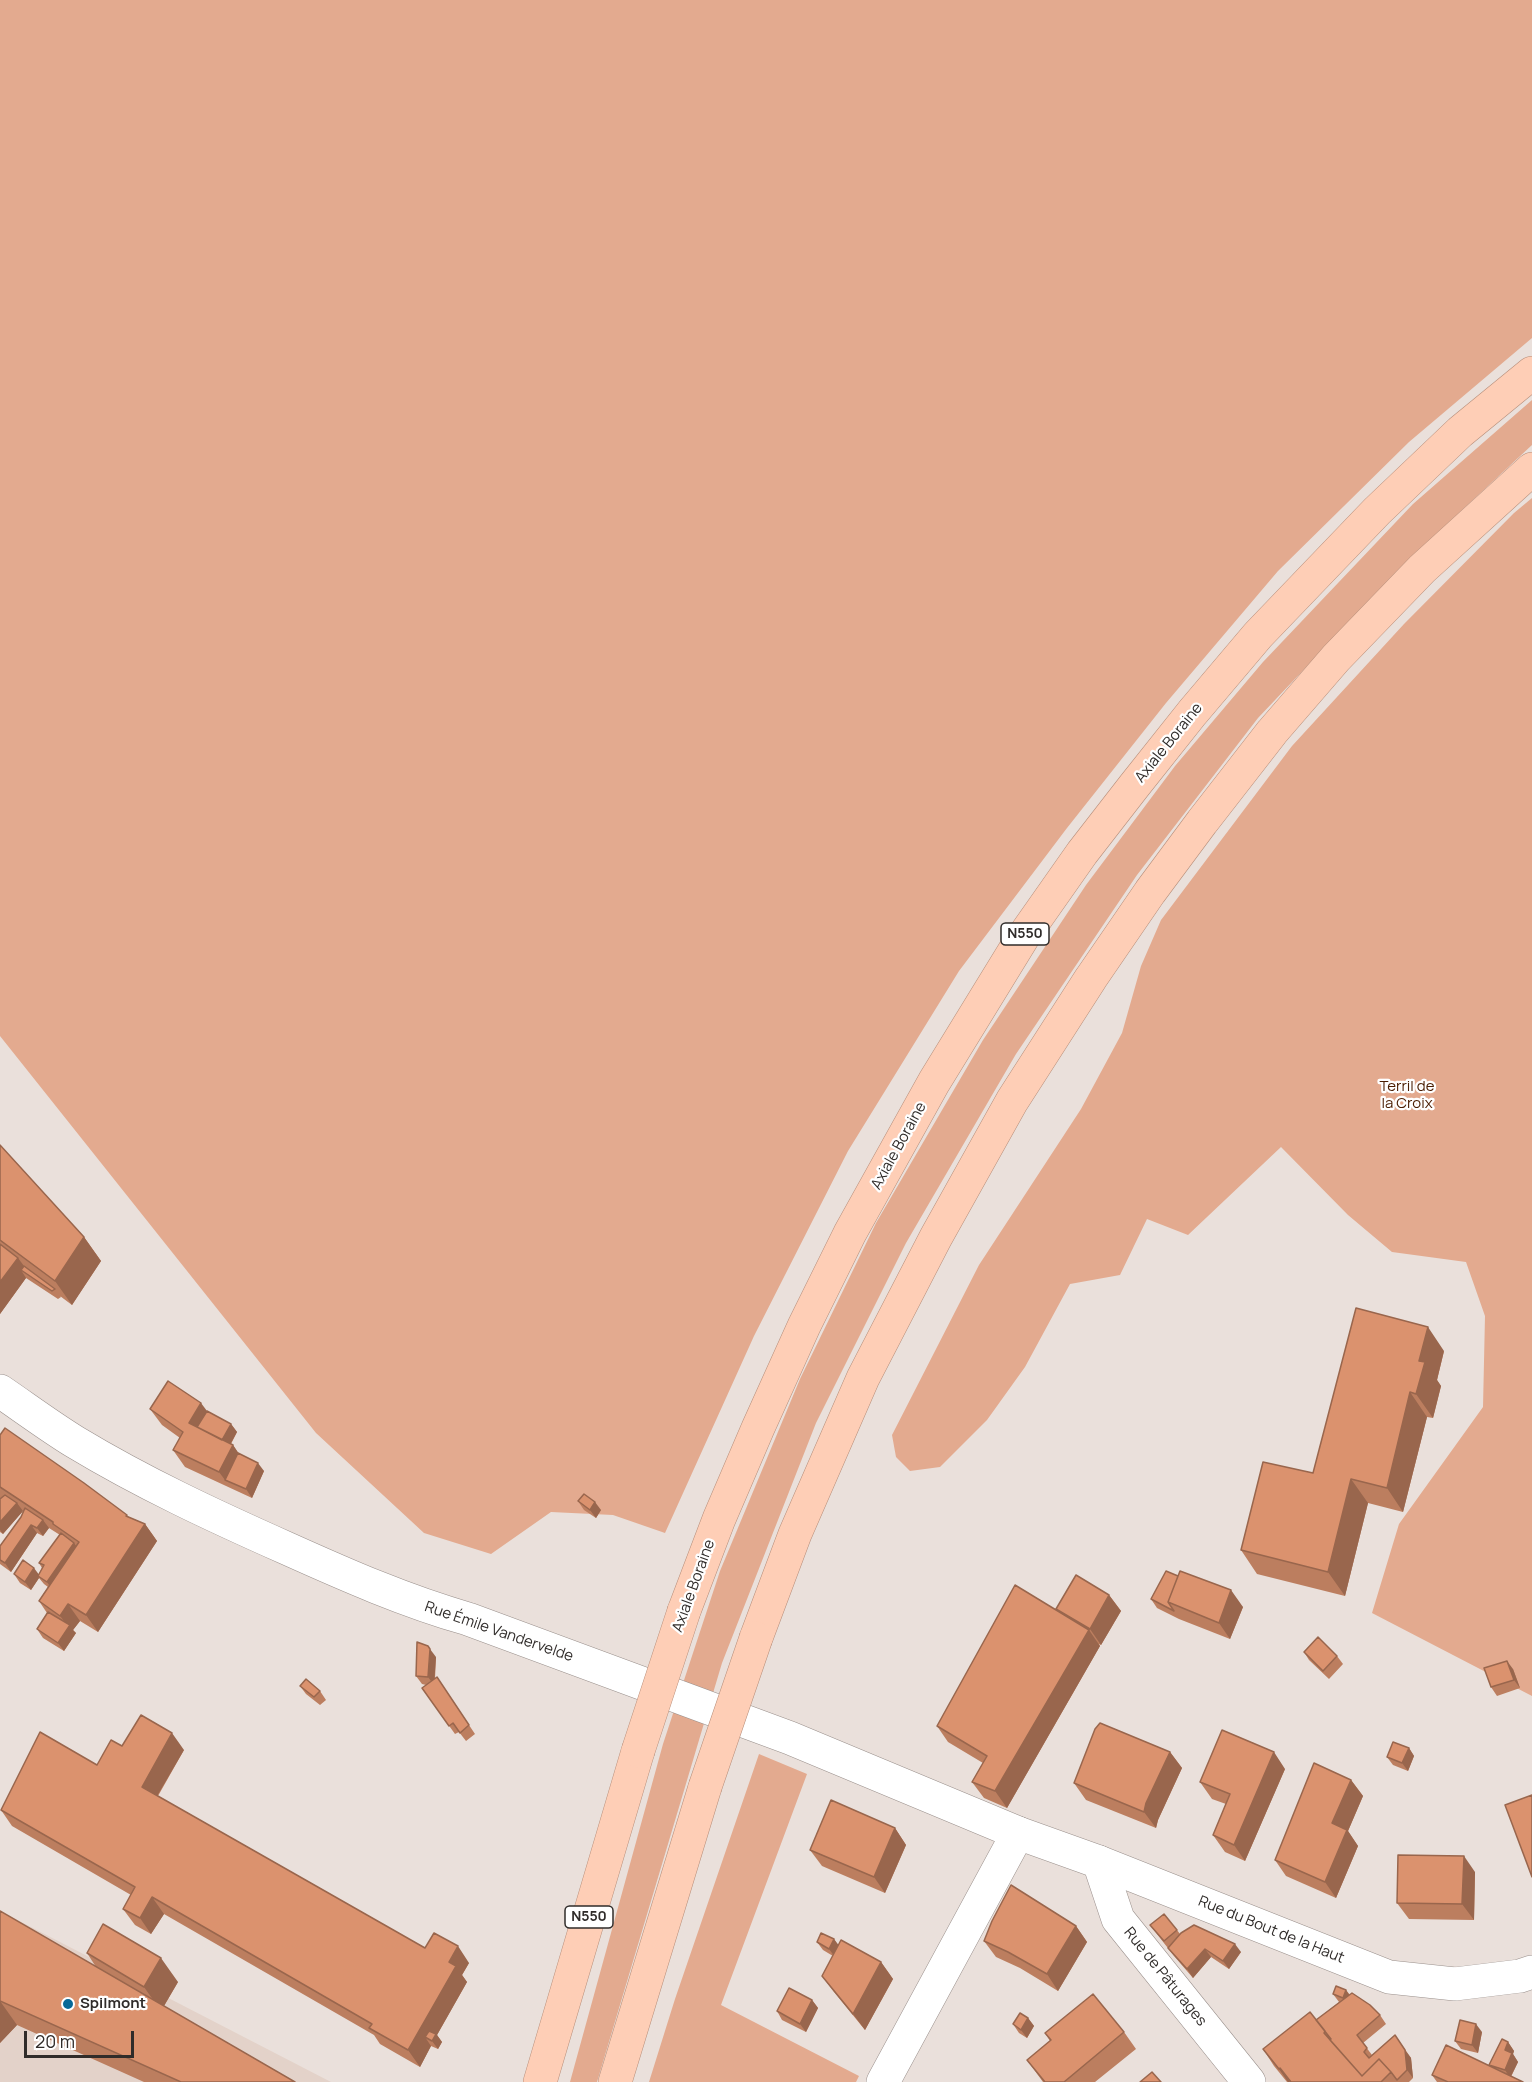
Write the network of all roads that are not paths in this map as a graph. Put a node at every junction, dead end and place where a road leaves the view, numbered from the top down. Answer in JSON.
{"nodes":[{"id":1,"x":1532,"y":373,"type":"edge"},
{"id":2,"x":1532,"y":469,"type":"edge"},
{"id":3,"x":0,"y":1391,"type":"edge"},
{"id":4,"x":1018,"y":1833,"type":"junction"},
{"id":5,"x":1099,"y":1862,"type":"junction"},
{"id":6,"x":1532,"y":1972,"type":"edge"},
{"id":7,"x":540,"y":2082,"type":"edge"},
{"id":8,"x":615,"y":2082,"type":"edge"},
{"id":9,"x":883,"y":2082,"type":"edge"},
{"id":10,"x":1249,"y":2082,"type":"edge"}],
"edges":[{"from":1,"to":7,"type":"highway","name":"Axiale Boraine","number":"N550","bridge":true},
{"from":2,"to":8,"type":"highway","bridge":true},
{"from":3,"to":4,"type":"street","name":"Rue Émile Vandervelde"},
{"from":4,"to":5,"type":"street","name":"Rue du Bout de la Haut"},
{"from":4,"to":9,"type":"street"},
{"from":5,"to":6,"type":"street","name":"Rue du Bout de la Haut"},
{"from":5,"to":10,"type":"street","name":"Rue de Pâturages"}]}
